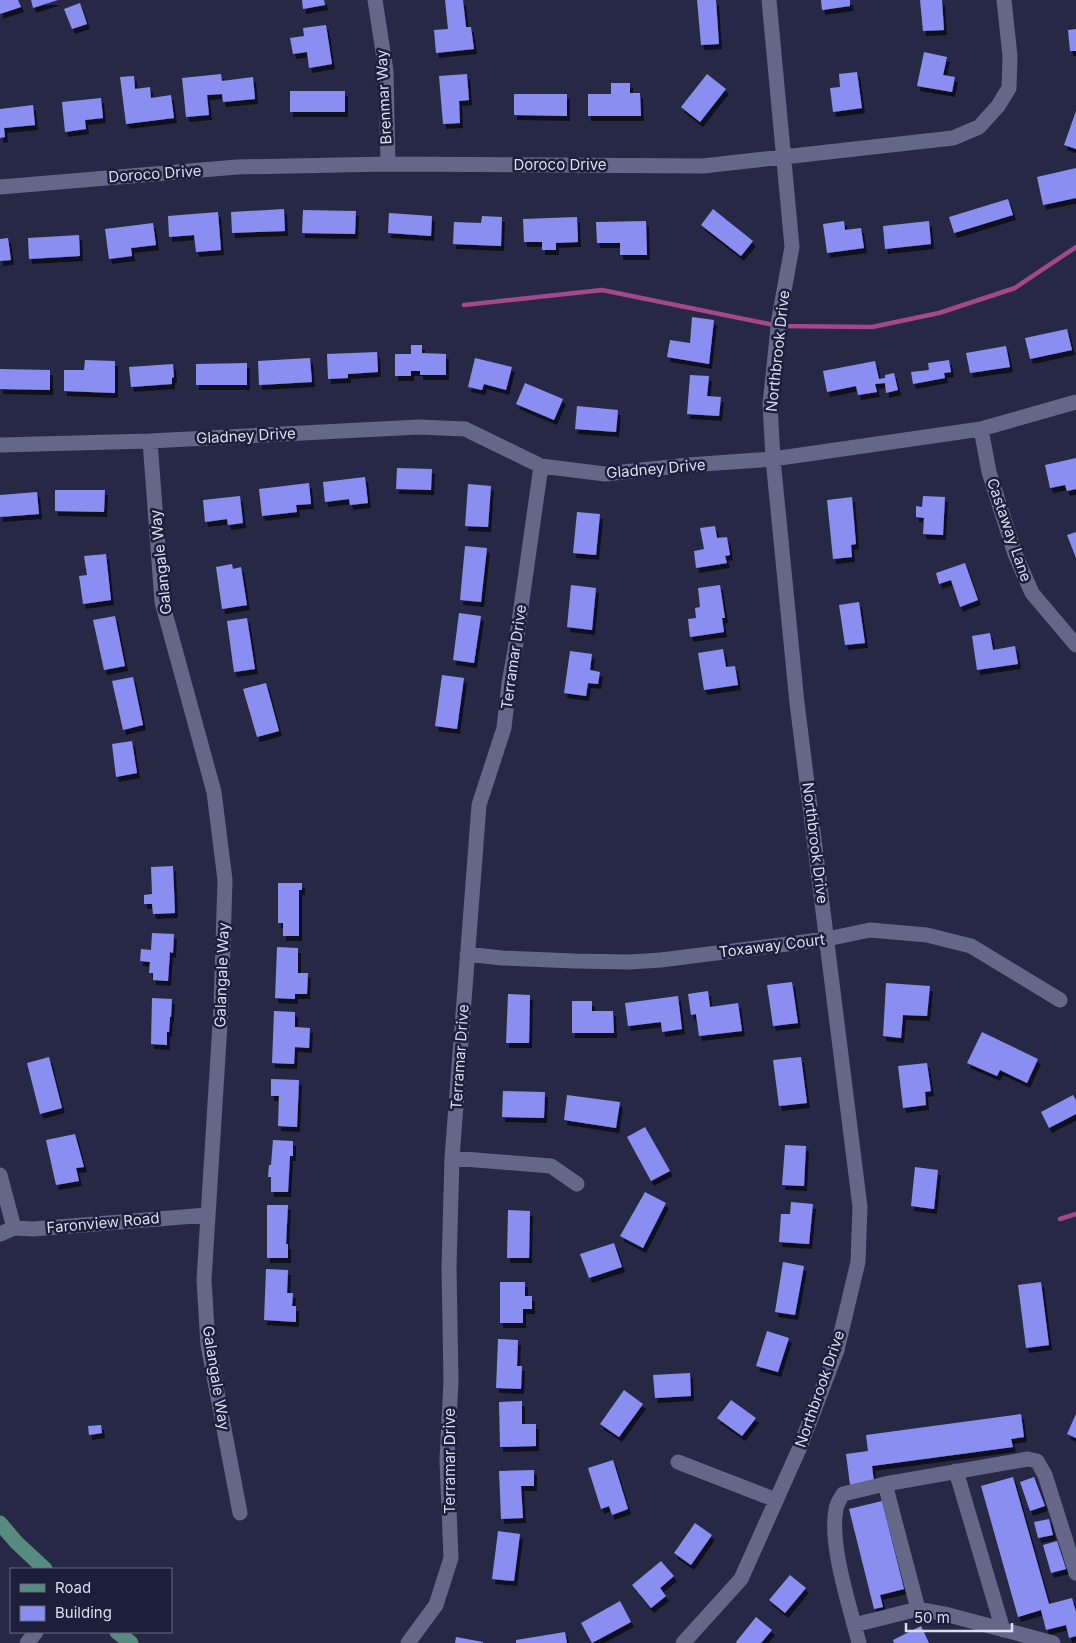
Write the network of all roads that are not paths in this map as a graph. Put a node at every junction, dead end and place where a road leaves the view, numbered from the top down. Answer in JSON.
{"nodes":[{"id":1,"x":375,"y":0,"type":"edge"},
{"id":2,"x":769,"y":0,"type":"edge"},
{"id":3,"x":1004,"y":0,"type":"edge"},
{"id":4,"x":784,"y":157,"type":"junction"},
{"id":5,"x":388,"y":164,"type":"junction"},
{"id":6,"x":0,"y":187,"type":"edge"},
{"id":7,"x":1076,"y":402,"type":"edge"},
{"id":8,"x":980,"y":429,"type":"junction"},
{"id":9,"x":150,"y":441,"type":"junction"},
{"id":10,"x":0,"y":445,"type":"edge"},
{"id":11,"x":772,"y":459,"type":"junction"},
{"id":12,"x":541,"y":466,"type":"junction"},
{"id":13,"x":1076,"y":645,"type":"edge"},
{"id":14,"x":827,"y":939,"type":"junction"},
{"id":15,"x":467,"y":954,"type":"junction"},
{"id":16,"x":1060,"y":1000,"type":"dead end"},
{"id":17,"x":452,"y":1158,"type":"junction"},
{"id":18,"x":0,"y":1175,"type":"edge"},
{"id":19,"x":577,"y":1184,"type":"dead end"},
{"id":20,"x":207,"y":1215,"type":"junction"},
{"id":21,"x":14,"y":1228,"type":"junction"},
{"id":22,"x":0,"y":1234,"type":"edge"},
{"id":23,"x":678,"y":1462,"type":"dead end"},
{"id":24,"x":956,"y":1471,"type":"junction"},
{"id":25,"x":885,"y":1484,"type":"junction"},
{"id":26,"x":776,"y":1500,"type":"junction"},
{"id":27,"x":240,"y":1513,"type":"dead end"},
{"id":28,"x":0,"y":1523,"type":"edge"},
{"id":29,"x":44,"y":1568,"type":"edge"},
{"id":30,"x":1076,"y":1573,"type":"edge"},
{"id":31,"x":918,"y":1609,"type":"junction"},
{"id":32,"x":854,"y":1625,"type":"junction"},
{"id":33,"x":1003,"y":1630,"type":"junction"},
{"id":34,"x":35,"y":1633,"type":"edge"},
{"id":35,"x":118,"y":1633,"type":"edge"},
{"id":36,"x":27,"y":1643,"type":"edge"},
{"id":37,"x":131,"y":1643,"type":"edge"},
{"id":38,"x":408,"y":1643,"type":"edge"},
{"id":39,"x":683,"y":1643,"type":"edge"},
{"id":40,"x":859,"y":1643,"type":"edge"},
{"id":41,"x":1053,"y":1643,"type":"edge"}],
"edges":[{"from":1,"to":5,"type":"street","name":"Brenmar Way"},
{"from":2,"to":4,"type":"street","name":"Northbrook Drive"},
{"from":3,"to":4,"type":"street","name":"Doroco Drive"},
{"from":4,"to":5,"type":"street","name":"Doroco Drive"},
{"from":4,"to":11,"type":"street","name":"Northbrook Drive"},
{"from":5,"to":6,"type":"street","name":"Doroco Drive"},
{"from":7,"to":8,"type":"street","name":"Gladney Drive"},
{"from":8,"to":11,"type":"street","name":"Gladney Drive"},
{"from":8,"to":13,"type":"street","name":"Castaway Lane"},
{"from":9,"to":10,"type":"street","name":"Gladney Drive"},
{"from":9,"to":12,"type":"street","name":"Gladney Drive"},
{"from":9,"to":20,"type":"street","name":"Galangale Way"},
{"from":11,"to":12,"type":"street","name":"Gladney Drive"},
{"from":11,"to":14,"type":"street","name":"Northbrook Drive"},
{"from":12,"to":15,"type":"street","name":"Terramar Drive"},
{"from":14,"to":15,"type":"street","name":"Toxaway Court"},
{"from":14,"to":16,"type":"street","name":"Toxaway Court"},
{"from":14,"to":26,"type":"street","name":"Northbrook Drive"},
{"from":15,"to":17,"type":"street","name":"Terramar Drive"},
{"from":17,"to":19,"type":"street"},
{"from":17,"to":38,"type":"street","name":"Terramar Drive"},
{"from":18,"to":21,"type":"street"},
{"from":20,"to":21,"type":"street","name":"Faronview Road"},
{"from":20,"to":27,"type":"street","name":"Galangale Way"},
{"from":21,"to":22,"type":"street","name":"Faronview Road"},
{"from":23,"to":26,"type":"street"},
{"from":24,"to":25,"type":"street"},
{"from":24,"to":30,"type":"street"},
{"from":24,"to":33,"type":"street"},
{"from":25,"to":31,"type":"street"},
{"from":25,"to":32,"type":"street"},
{"from":26,"to":39,"type":"street","name":"Northbrook Drive"},
{"from":28,"to":29,"type":"main road"},
{"from":31,"to":32,"type":"street"},
{"from":31,"to":33,"type":"street"},
{"from":32,"to":40,"type":"street"},
{"from":33,"to":41,"type":"street"},
{"from":34,"to":36,"type":"street"},
{"from":35,"to":37,"type":"main road"}]}
